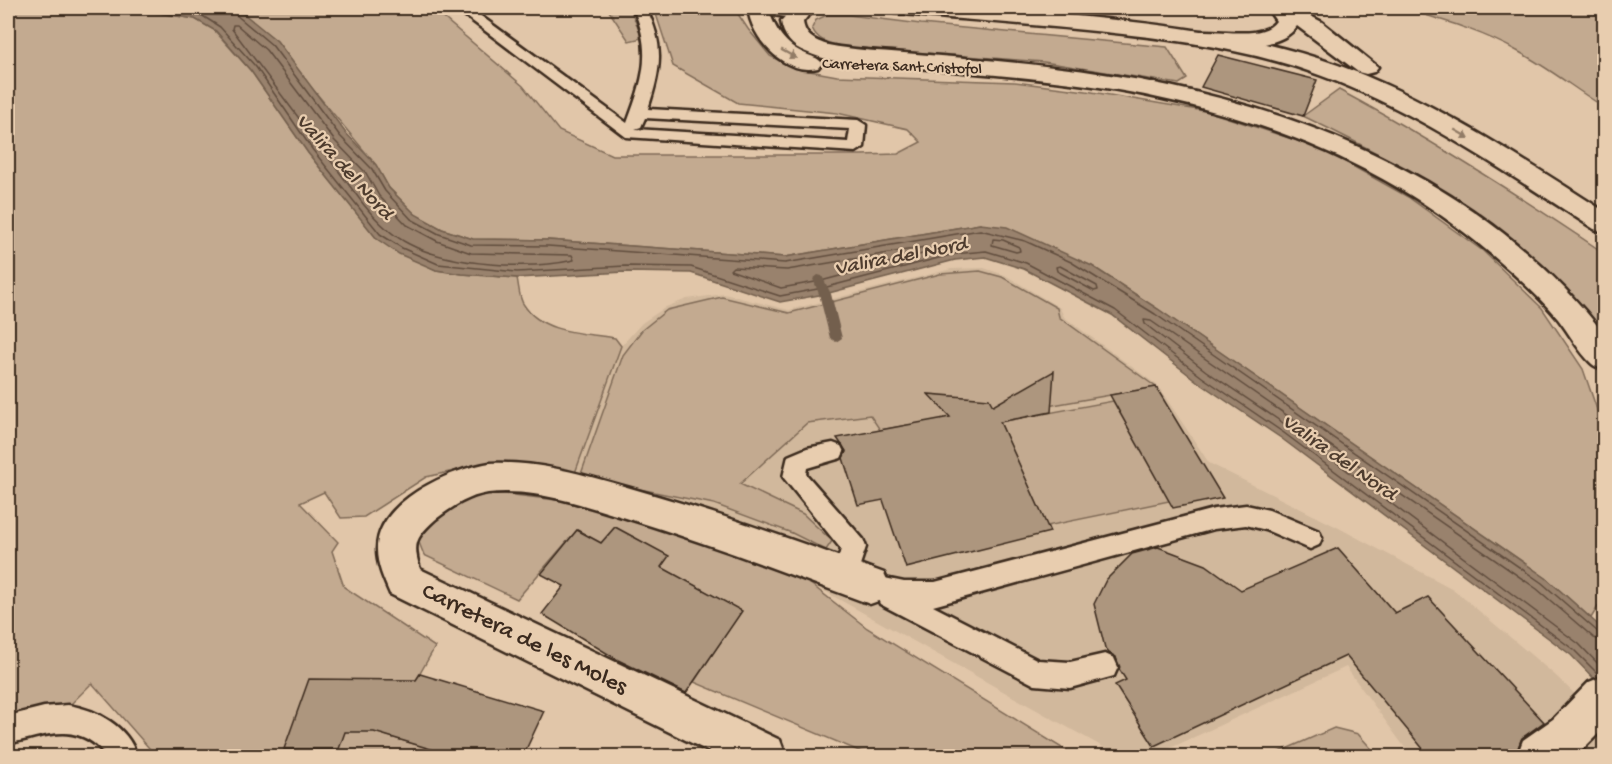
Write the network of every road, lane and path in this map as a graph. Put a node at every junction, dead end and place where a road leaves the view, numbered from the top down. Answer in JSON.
{"nodes":[{"id":1,"x":462,"y":8,"type":"edge"},
{"id":2,"x":640,"y":8,"type":"edge"},
{"id":3,"x":758,"y":8,"type":"edge"},
{"id":4,"x":766,"y":8,"type":"edge"},
{"id":5,"x":805,"y":8,"type":"edge"},
{"id":6,"x":902,"y":8,"type":"edge"},
{"id":7,"x":1047,"y":8,"type":"edge"},
{"id":8,"x":1262,"y":8,"type":"edge"},
{"id":9,"x":1278,"y":8,"type":"edge"},
{"id":10,"x":1211,"y":32,"type":"junction"},
{"id":11,"x":1268,"y":36,"type":"junction"},
{"id":12,"x":1366,"y":67,"type":"junction"},
{"id":13,"x":1040,"y":73,"type":"junction"},
{"id":14,"x":639,"y":113,"type":"junction"},
{"id":15,"x":632,"y":134,"type":"junction"},
{"id":16,"x":1605,"y":198,"type":"edge"},
{"id":17,"x":1605,"y":223,"type":"edge"},
{"id":18,"x":1605,"y":357,"type":"edge"},
{"id":19,"x":832,"y":452,"type":"dead end"},
{"id":20,"x":1310,"y":538,"type":"dead end"},
{"id":21,"x":824,"y":569,"type":"junction"},
{"id":22,"x":870,"y":586,"type":"junction"},
{"id":23,"x":1105,"y":667,"type":"dead end"},
{"id":24,"x":1605,"y":697,"type":"edge"},
{"id":25,"x":8,"y":730,"type":"edge"},
{"id":26,"x":123,"y":756,"type":"edge"},
{"id":27,"x":764,"y":756,"type":"edge"},
{"id":28,"x":1539,"y":756,"type":"edge"}],
"edges":[{"from":1,"to":15,"type":"lane"},
{"from":2,"to":14,"type":"lane"},
{"from":3,"to":13,"type":"main road","name":"Carretera Sant Cristofol","one_way":true},
{"from":4,"to":5,"type":"main road"},
{"from":5,"to":13,"type":"main road","name":"Carretera Sant Cristofol"},
{"from":6,"to":10,"type":"main road"},
{"from":7,"to":10,"type":"main road"},
{"from":8,"to":10,"type":"main road"},
{"from":9,"to":11,"type":"main road"},
{"from":9,"to":12,"type":"main road"},
{"from":10,"to":11,"type":"main road"},
{"from":10,"to":17,"type":"main road","one_way":true},
{"from":11,"to":12,"type":"main road"},
{"from":12,"to":16,"type":"main road"},
{"from":13,"to":18,"type":"main road","name":"Carretera Sant Cristofol"},
{"from":14,"to":15,"type":"lane"},
{"from":14,"to":15,"type":"lane"},
{"from":19,"to":21,"type":"lane"},
{"from":20,"to":22,"type":"lane"},
{"from":21,"to":22,"type":"main road"},
{"from":21,"to":27,"type":"main road","name":"Carretera de les Moles"},
{"from":22,"to":23,"type":"lane"},
{"from":24,"to":28,"type":"main road"},
{"from":25,"to":26,"type":"lane"}]}
